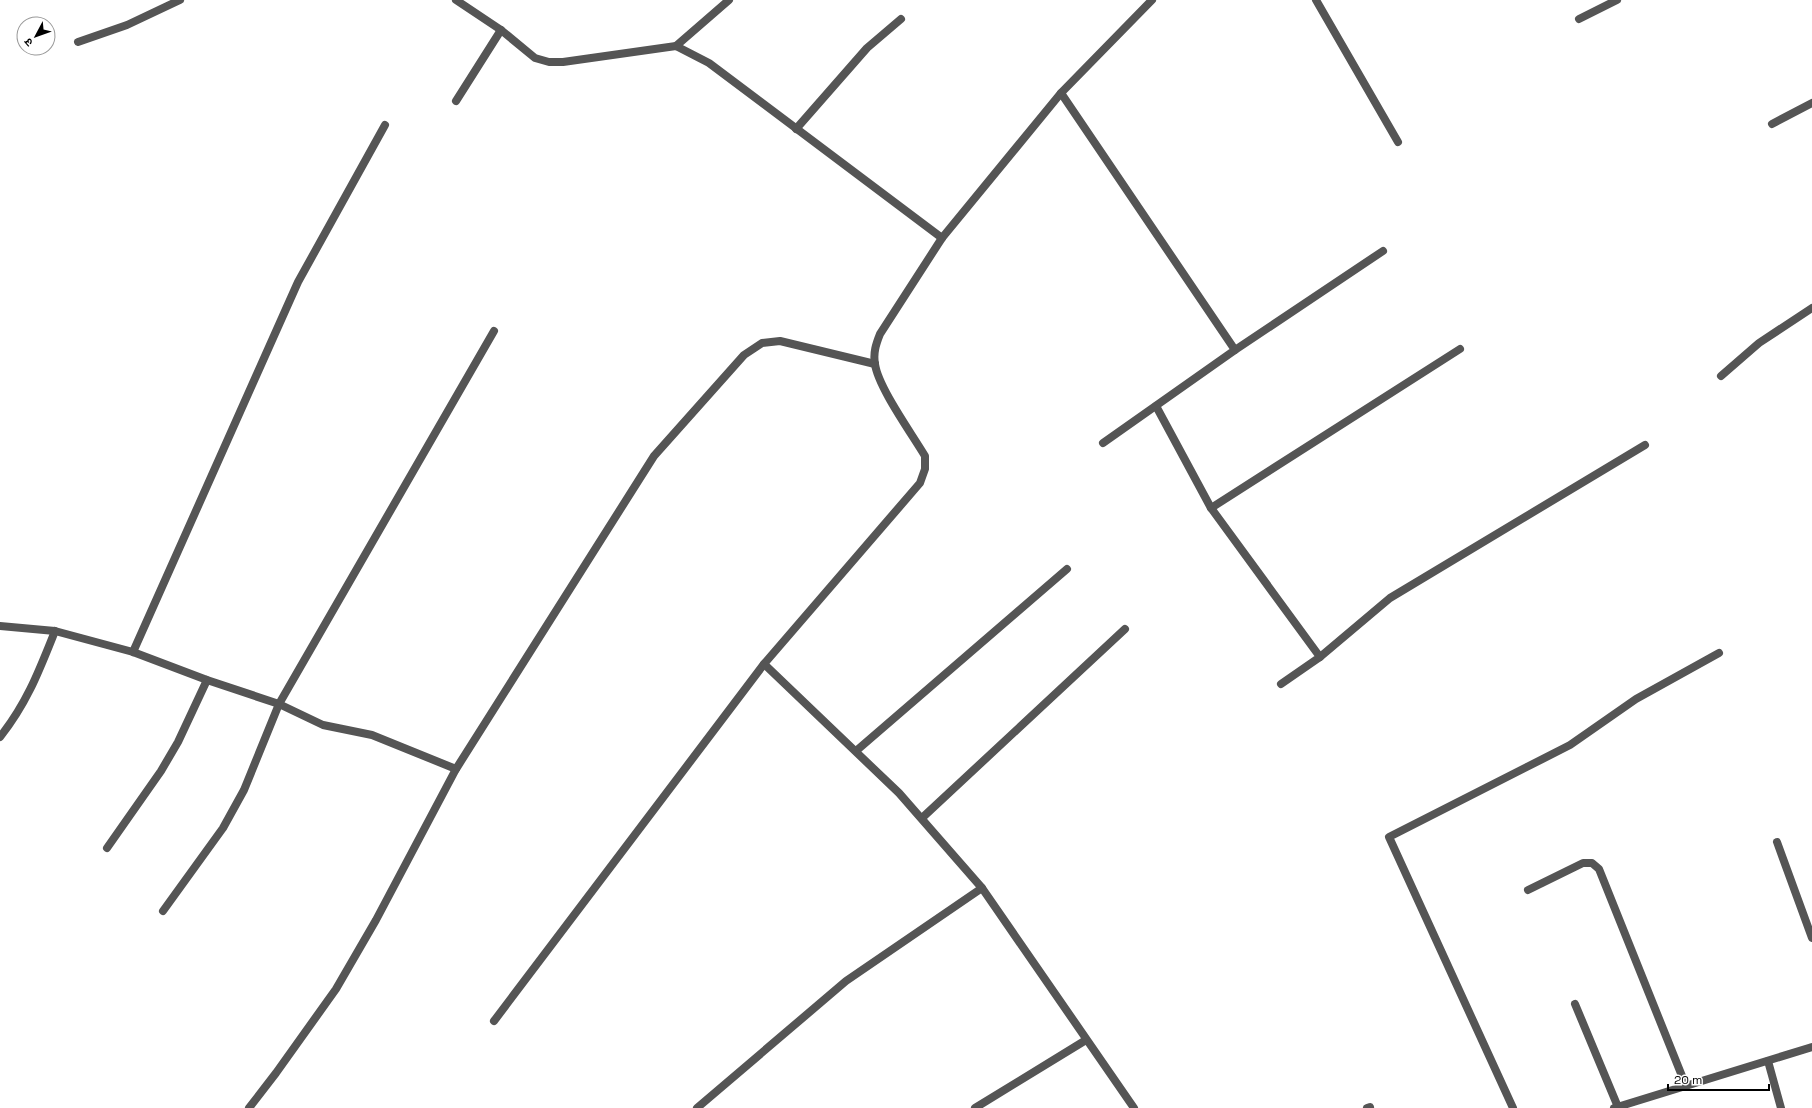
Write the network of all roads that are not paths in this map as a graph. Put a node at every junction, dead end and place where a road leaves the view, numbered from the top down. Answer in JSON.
{"nodes":[{"id":1,"x":180,"y":0,"type":"edge"},
{"id":2,"x":456,"y":0,"type":"edge"},
{"id":3,"x":729,"y":0,"type":"edge"},
{"id":4,"x":1152,"y":0,"type":"edge"},
{"id":5,"x":1316,"y":0,"type":"edge"},
{"id":6,"x":1617,"y":0,"type":"edge"},
{"id":7,"x":467,"y":3,"type":"edge"},
{"id":8,"x":901,"y":19,"type":"dead end"},
{"id":9,"x":1579,"y":19,"type":"dead end"},
{"id":10,"x":501,"y":30,"type":"junction"},
{"id":11,"x":78,"y":42,"type":"dead end"},
{"id":12,"x":676,"y":46,"type":"junction"},
{"id":13,"x":1061,"y":93,"type":"junction"},
{"id":14,"x":456,"y":101,"type":"dead end"},
{"id":15,"x":1812,"y":103,"type":"edge"},
{"id":16,"x":385,"y":124,"type":"dead end"},
{"id":17,"x":1772,"y":124,"type":"dead end"},
{"id":18,"x":796,"y":129,"type":"junction"},
{"id":19,"x":1398,"y":142,"type":"dead end"},
{"id":20,"x":942,"y":238,"type":"junction"},
{"id":21,"x":1383,"y":250,"type":"dead end"},
{"id":22,"x":1812,"y":308,"type":"edge"},
{"id":23,"x":494,"y":331,"type":"dead end"},
{"id":24,"x":1460,"y":349,"type":"dead end"},
{"id":25,"x":1235,"y":350,"type":"junction"},
{"id":26,"x":875,"y":364,"type":"junction"},
{"id":27,"x":1721,"y":376,"type":"dead end"},
{"id":28,"x":1156,"y":406,"type":"junction"},
{"id":29,"x":1103,"y":443,"type":"dead end"},
{"id":30,"x":1645,"y":445,"type":"dead end"},
{"id":31,"x":1211,"y":508,"type":"junction"},
{"id":32,"x":1066,"y":568,"type":"dead end"},
{"id":33,"x":0,"y":626,"type":"edge"},
{"id":34,"x":1126,"y":629,"type":"dead end"},
{"id":35,"x":55,"y":631,"type":"junction"},
{"id":36,"x":133,"y":652,"type":"junction"},
{"id":37,"x":1719,"y":653,"type":"dead end"},
{"id":38,"x":1320,"y":657,"type":"junction"},
{"id":39,"x":764,"y":664,"type":"junction"},
{"id":40,"x":207,"y":680,"type":"junction"},
{"id":41,"x":1281,"y":684,"type":"dead end"},
{"id":42,"x":279,"y":704,"type":"junction"},
{"id":43,"x":0,"y":737,"type":"edge"},
{"id":44,"x":856,"y":751,"type":"junction"},
{"id":45,"x":456,"y":769,"type":"junction"},
{"id":46,"x":922,"y":818,"type":"junction"},
{"id":47,"x":1777,"y":842,"type":"dead end"},
{"id":48,"x":107,"y":848,"type":"dead end"},
{"id":49,"x":982,"y":888,"type":"junction"},
{"id":50,"x":1528,"y":890,"type":"dead end"},
{"id":51,"x":163,"y":911,"type":"dead end"},
{"id":52,"x":1812,"y":938,"type":"edge"},
{"id":53,"x":1575,"y":1004,"type":"dead end"},
{"id":54,"x":494,"y":1021,"type":"dead end"},
{"id":55,"x":1086,"y":1040,"type":"junction"},
{"id":56,"x":1812,"y":1047,"type":"edge"},
{"id":57,"x":1768,"y":1061,"type":"junction"},
{"id":58,"x":1686,"y":1086,"type":"junction"},
{"id":59,"x":1616,"y":1107,"type":"edge"},
{"id":60,"x":249,"y":1108,"type":"edge"},
{"id":61,"x":697,"y":1108,"type":"edge"},
{"id":62,"x":975,"y":1108,"type":"edge"},
{"id":63,"x":1134,"y":1108,"type":"edge"},
{"id":64,"x":1513,"y":1108,"type":"edge"},
{"id":65,"x":1781,"y":1108,"type":"edge"}],
"edges":[{"from":1,"to":11,"type":"street"},
{"from":2,"to":7,"type":"street"},
{"from":3,"to":12,"type":"street"},
{"from":4,"to":13,"type":"street"},
{"from":5,"to":19,"type":"street"},
{"from":6,"to":9,"type":"street"},
{"from":7,"to":10,"type":"street"},
{"from":8,"to":18,"type":"street"},
{"from":10,"to":12,"type":"street"},
{"from":10,"to":14,"type":"street"},
{"from":12,"to":18,"type":"street"},
{"from":13,"to":20,"type":"street"},
{"from":13,"to":25,"type":"street"},
{"from":15,"to":17,"type":"street"},
{"from":16,"to":36,"type":"street"},
{"from":18,"to":20,"type":"street"},
{"from":20,"to":26,"type":"street"},
{"from":21,"to":25,"type":"street"},
{"from":22,"to":27,"type":"street"},
{"from":23,"to":42,"type":"street"},
{"from":24,"to":31,"type":"street"},
{"from":25,"to":28,"type":"street"},
{"from":26,"to":39,"type":"street"},
{"from":26,"to":45,"type":"street"},
{"from":28,"to":29,"type":"street"},
{"from":28,"to":31,"type":"street"},
{"from":30,"to":38,"type":"street"},
{"from":31,"to":38,"type":"street"},
{"from":32,"to":44,"type":"street"},
{"from":33,"to":35,"type":"street"},
{"from":34,"to":46,"type":"street"},
{"from":35,"to":36,"type":"street"},
{"from":35,"to":43,"type":"street"},
{"from":36,"to":40,"type":"street"},
{"from":37,"to":64,"type":"street"},
{"from":38,"to":41,"type":"street"},
{"from":39,"to":44,"type":"street"},
{"from":39,"to":54,"type":"street"},
{"from":40,"to":42,"type":"street"},
{"from":40,"to":48,"type":"street"},
{"from":42,"to":45,"type":"street"},
{"from":42,"to":51,"type":"street"},
{"from":44,"to":46,"type":"street"},
{"from":45,"to":60,"type":"street"},
{"from":46,"to":49,"type":"street"},
{"from":47,"to":52,"type":"street"},
{"from":49,"to":55,"type":"street"},
{"from":49,"to":61,"type":"street"},
{"from":50,"to":58,"type":"street"},
{"from":53,"to":59,"type":"street"},
{"from":55,"to":62,"type":"street"},
{"from":55,"to":63,"type":"street"},
{"from":56,"to":57,"type":"street"},
{"from":57,"to":58,"type":"street"},
{"from":57,"to":65,"type":"street"},
{"from":58,"to":59,"type":"street"}]}
